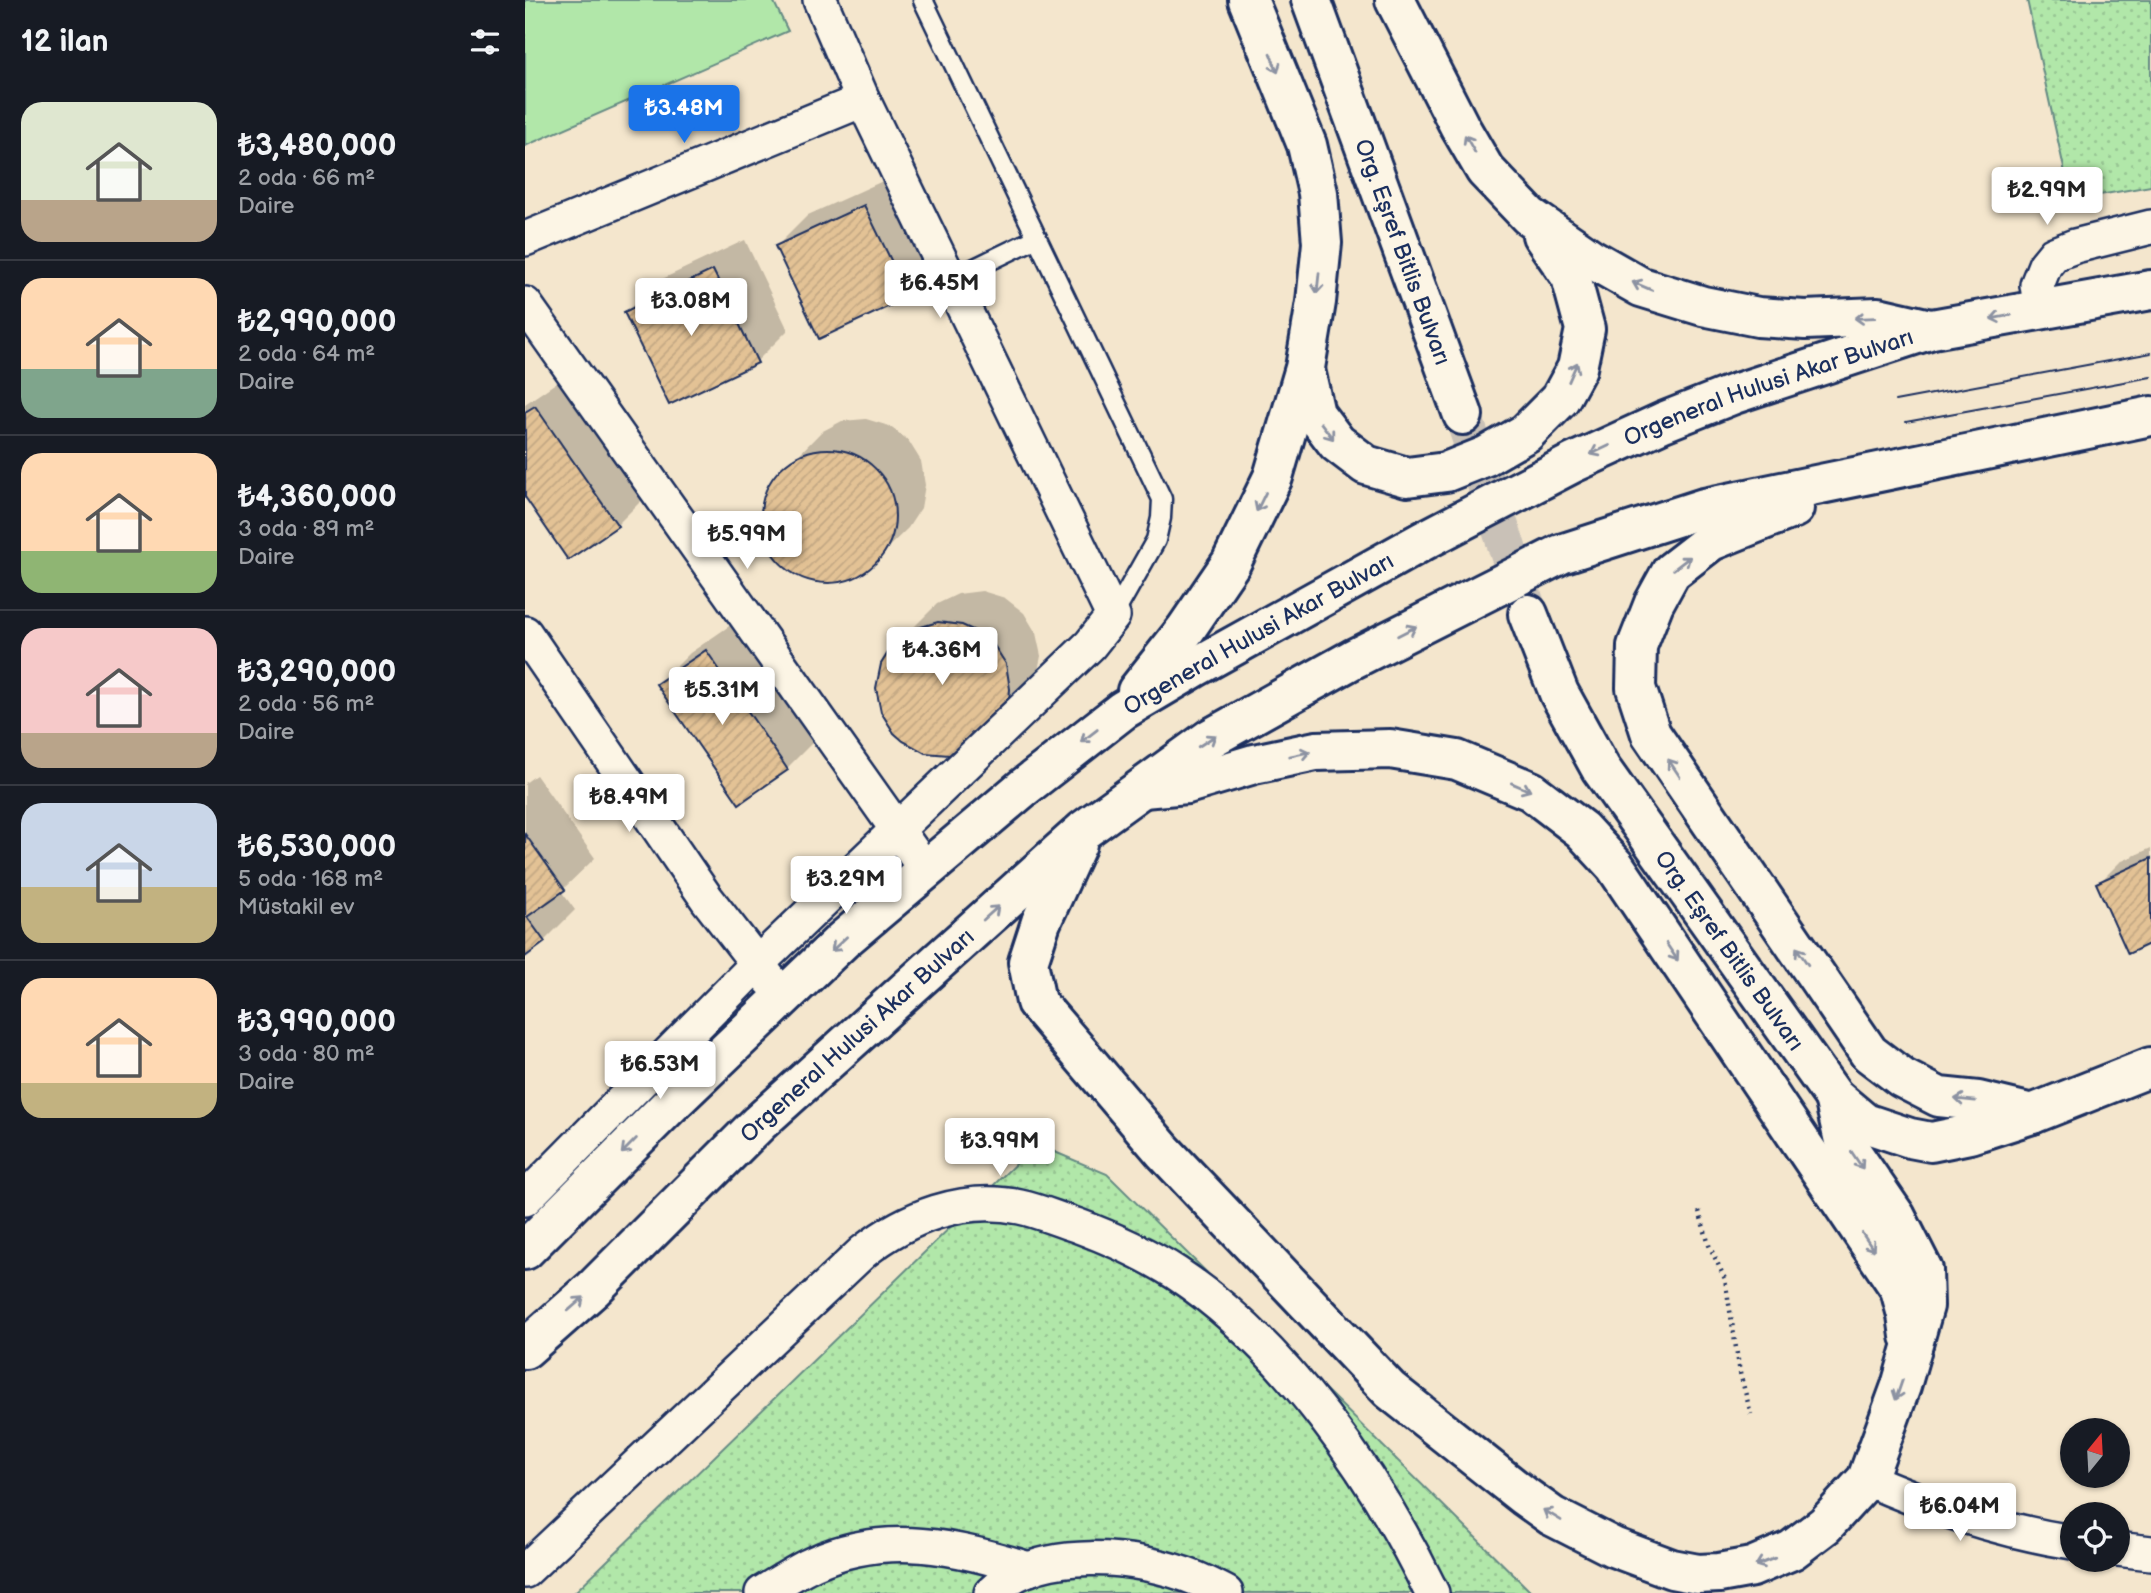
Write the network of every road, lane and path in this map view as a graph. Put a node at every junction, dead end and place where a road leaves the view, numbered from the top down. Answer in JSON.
{"nodes":[{"id":1,"x":820,"y":0,"type":"edge"},
{"id":2,"x":923,"y":0,"type":"edge"},
{"id":3,"x":1248,"y":0,"type":"edge"},
{"id":4,"x":1297,"y":0,"type":"edge"},
{"id":5,"x":1311,"y":0,"type":"edge"},
{"id":6,"x":1395,"y":0,"type":"edge"},
{"id":7,"x":1344,"y":89,"type":"junction"},
{"id":8,"x":863,"y":100,"type":"junction"},
{"id":9,"x":1529,"y":216,"type":"junction"},
{"id":10,"x":2151,"y":228,"type":"edge"},
{"id":11,"x":1037,"y":238,"type":"junction"},
{"id":12,"x":525,"y":239,"type":"edge"},
{"id":13,"x":2151,"y":278,"type":"edge"},
{"id":14,"x":950,"y":280,"type":"junction"},
{"id":15,"x":2151,"y":290,"type":"edge"},
{"id":16,"x":525,"y":304,"type":"edge"},
{"id":17,"x":2055,"y":308,"type":"junction"},
{"id":18,"x":1932,"y":329,"type":"junction"},
{"id":19,"x":1305,"y":368,"type":"junction"},
{"id":20,"x":1463,"y":415,"type":"tunnel mouth"},
{"id":21,"x":2151,"y":416,"type":"edge"},
{"id":22,"x":2151,"y":431,"type":"edge"},
{"id":23,"x":2070,"y":432,"type":"junction"},
{"id":24,"x":1887,"y":472,"type":"junction"},
{"id":25,"x":1528,"y":614,"type":"tunnel mouth"},
{"id":26,"x":1113,"y":616,"type":"junction"},
{"id":27,"x":525,"y":633,"type":"edge"},
{"id":28,"x":1123,"y":709,"type":"junction"},
{"id":29,"x":1138,"y":789,"type":"junction"},
{"id":30,"x":897,"y":830,"type":"junction"},
{"id":31,"x":1084,"y":830,"type":"junction"},
{"id":32,"x":925,"y":869,"type":"junction"},
{"id":33,"x":757,"y":964,"type":"junction"},
{"id":34,"x":784,"y":997,"type":"junction"},
{"id":35,"x":2151,"y":1067,"type":"edge"},
{"id":36,"x":1834,"y":1097,"type":"junction"},
{"id":37,"x":2032,"y":1114,"type":"junction"},
{"id":38,"x":525,"y":1199,"type":"edge"},
{"id":39,"x":1699,"y":1212,"type":"dead end"},
{"id":40,"x":525,"y":1250,"type":"edge"},
{"id":41,"x":525,"y":1349,"type":"edge"},
{"id":42,"x":1912,"y":1352,"type":"junction"},
{"id":43,"x":1751,"y":1414,"type":"dead end"},
{"id":44,"x":1867,"y":1479,"type":"junction"},
{"id":45,"x":2060,"y":1540,"type":"edge"},
{"id":46,"x":2130,"y":1551,"type":"edge"},
{"id":47,"x":2151,"y":1553,"type":"edge"},
{"id":48,"x":1029,"y":1569,"type":"junction"},
{"id":49,"x":525,"y":1571,"type":"edge"},
{"id":50,"x":1425,"y":1591,"type":"edge"},
{"id":51,"x":762,"y":1593,"type":"edge"},
{"id":52,"x":991,"y":1593,"type":"edge"},
{"id":53,"x":1226,"y":1593,"type":"edge"}],
"edges":[{"from":1,"to":8,"type":"street"},
{"from":2,"to":11,"type":"lane"},
{"from":3,"to":19,"type":"main road","one_way":true},
{"from":4,"to":7,"type":"main road","name":"Org. Eşref Bitlis Bulvarı"},
{"from":5,"to":7,"type":"main road","name":"Org. Eşref Bitlis Bulvarı"},
{"from":9,"to":6,"type":"main road","one_way":true},
{"from":7,"to":20,"type":"main road","name":"Org. Eşref Bitlis Bulvarı"},
{"from":8,"to":12,"type":"street"},
{"from":8,"to":14,"type":"street"},
{"from":18,"to":9,"type":"main road","one_way":true},
{"from":19,"to":9,"type":"main road","one_way":true},
{"from":10,"to":17,"type":"street"},
{"from":11,"to":14,"type":"lane"},
{"from":11,"to":26,"type":"lane"},
{"from":13,"to":17,"type":"main road"},
{"from":14,"to":26,"type":"street"},
{"from":15,"to":17,"type":"main road","name":"Orgeneral Hulusi Akar Bulvarı"},
{"from":16,"to":30,"type":"street"},
{"from":17,"to":18,"type":"main road","name":"Orgeneral Hulusi Akar Bulvarı","one_way":true},
{"from":18,"to":28,"type":"main road","name":"Orgeneral Hulusi Akar Bulvarı","one_way":true},
{"from":19,"to":28,"type":"main road","one_way":true},
{"from":21,"to":23,"type":"main road","name":"Orgeneral Hulusi Akar Bulvarı"},
{"from":22,"to":23,"type":"main road"},
{"from":23,"to":24,"type":"main road","name":"Orgeneral Hulusi Akar Bulvarı"},
{"from":29,"to":24,"type":"main road","name":"Orgeneral Hulusi Akar Bulvarı","one_way":true},
{"from":37,"to":24,"type":"main road","one_way":true},
{"from":25,"to":36,"type":"main road","name":"Org. Eşref Bitlis Bulvarı"},
{"from":26,"to":30,"type":"street"},
{"from":27,"to":33,"type":"street"},
{"from":28,"to":32,"type":"main road","name":"Orgeneral Hulusi Akar Bulvarı","one_way":true},
{"from":29,"to":31,"type":"main road","name":"Orgeneral Hulusi Akar Bulvarı"},
{"from":29,"to":42,"type":"main road","one_way":true},
{"from":30,"to":32,"type":"street"},
{"from":30,"to":33,"type":"street"},
{"from":41,"to":31,"type":"main road","name":"Orgeneral Hulusi Akar Bulvarı","one_way":true},
{"from":44,"to":31,"type":"main road","one_way":true},
{"from":32,"to":34,"type":"main road","name":"Orgeneral Hulusi Akar Bulvarı","one_way":true},
{"from":33,"to":34,"type":"street"},
{"from":33,"to":38,"type":"street"},
{"from":34,"to":40,"type":"main road","name":"Orgeneral Hulusi Akar Bulvarı","one_way":true},
{"from":35,"to":37,"type":"main road","name":"Org. Eşref Bitlis Bulvarı"},
{"from":36,"to":37,"type":"main road","name":"Org. Eşref Bitlis Bulvarı"},
{"from":36,"to":42,"type":"main road","one_way":true},
{"from":39,"to":43,"type":"path"},
{"from":42,"to":44,"type":"main road","one_way":true},
{"from":44,"to":45,"type":"street"},
{"from":46,"to":47,"type":"street"},
{"from":48,"to":51,"type":"street"},
{"from":48,"to":52,"type":"street"},
{"from":48,"to":53,"type":"street"},
{"from":49,"to":50,"type":"street"}]}
